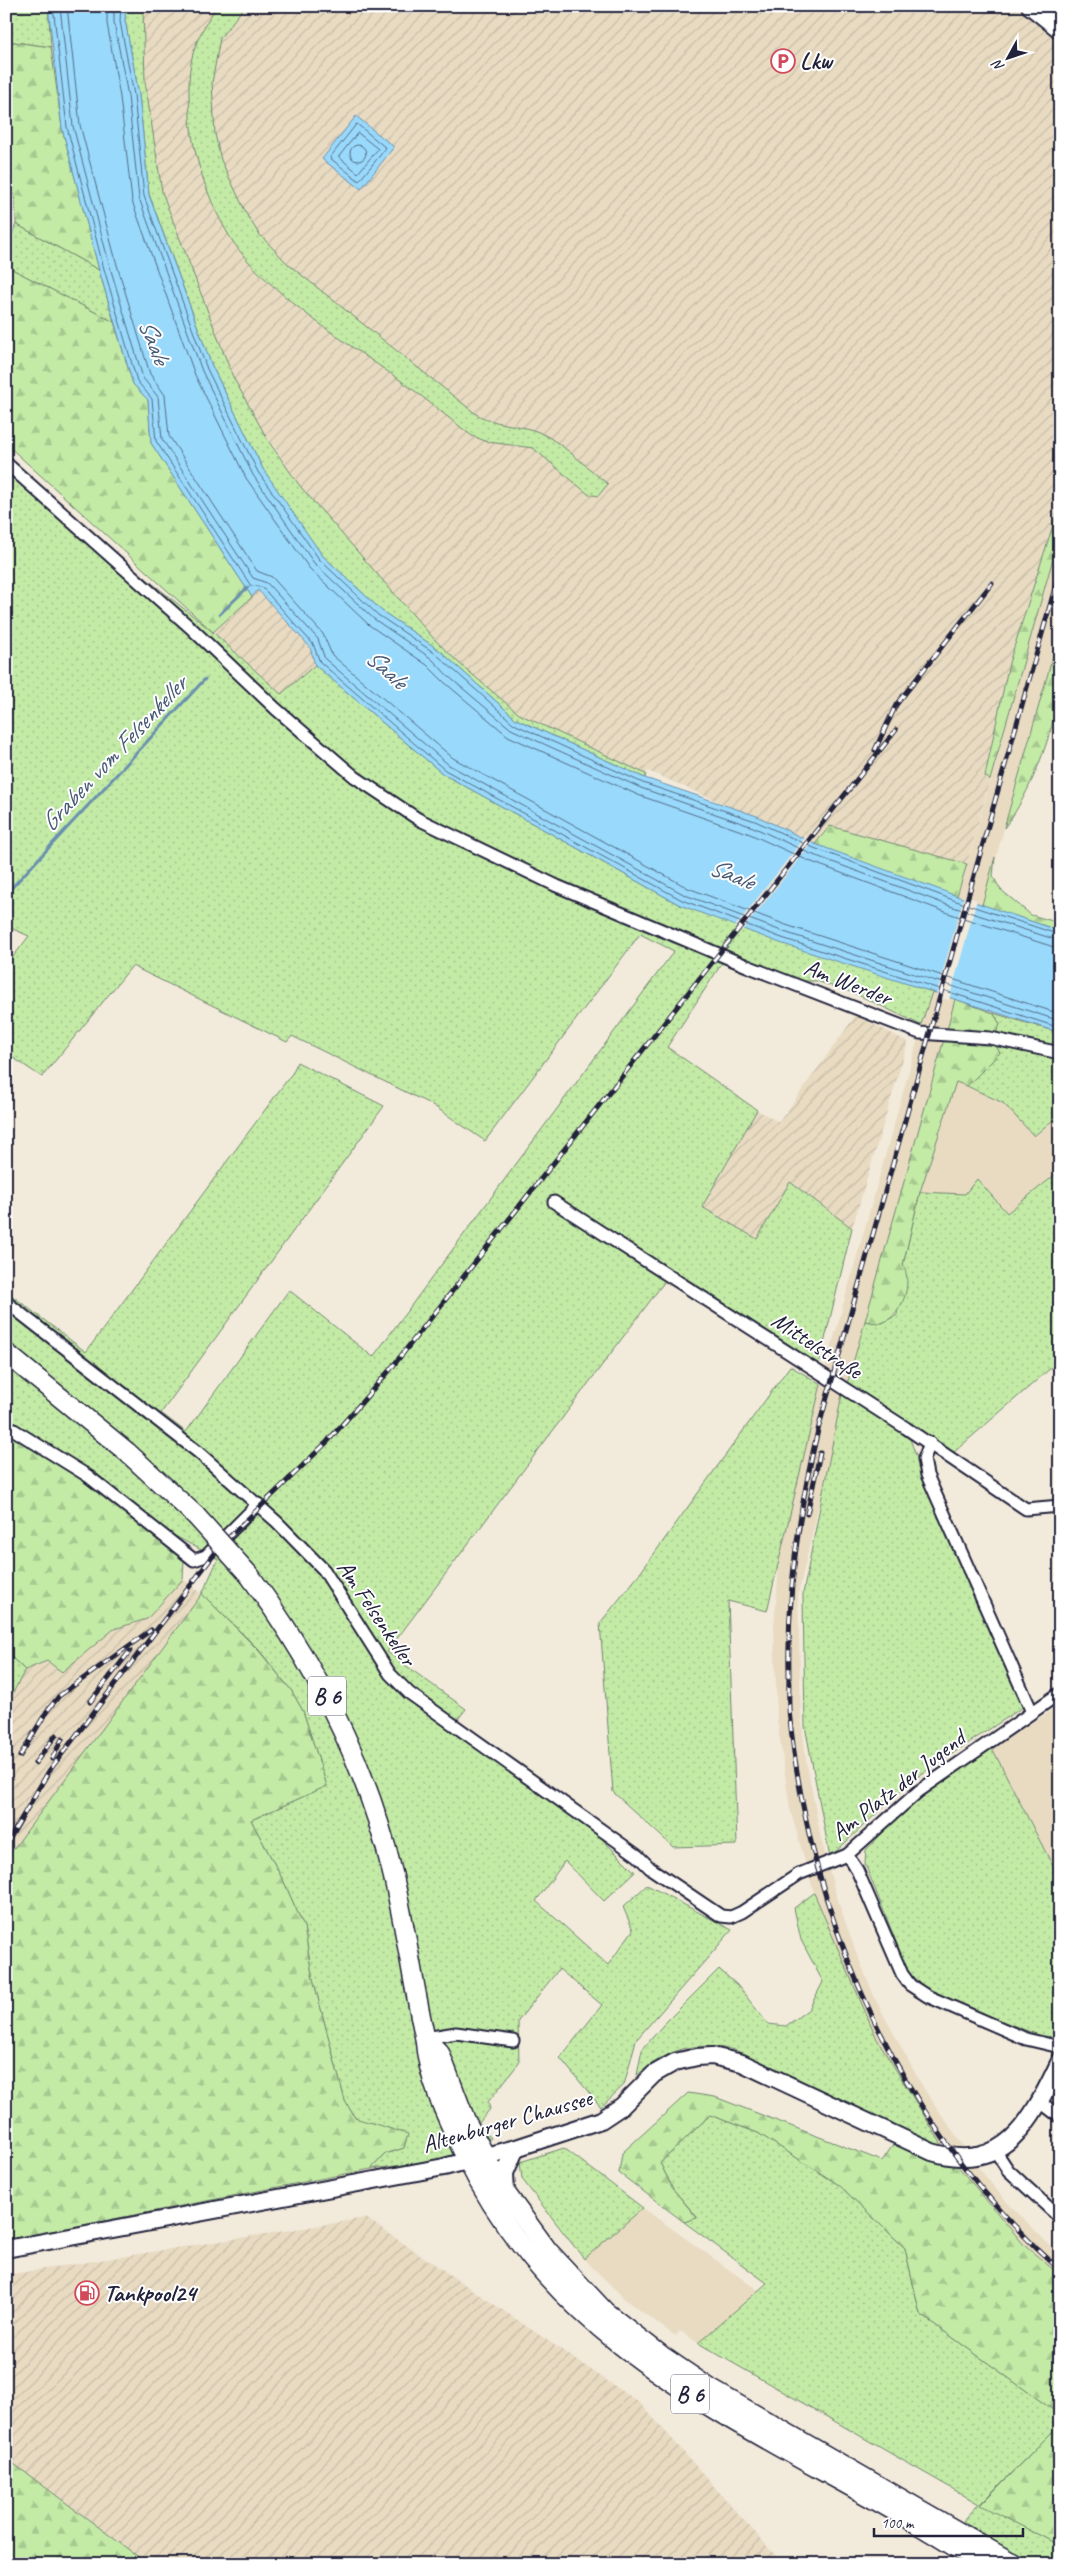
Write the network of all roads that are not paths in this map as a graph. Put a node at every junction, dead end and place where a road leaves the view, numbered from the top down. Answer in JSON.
{"nodes":[{"id":1,"x":1040,"y":9,"type":"edge"},
{"id":2,"x":1060,"y":30,"type":"edge"},
{"id":3,"x":6,"y":464,"type":"edge"},
{"id":4,"x":1060,"y":1053,"type":"edge"},
{"id":5,"x":554,"y":1202,"type":"dead end"},
{"id":6,"x":6,"y":1302,"type":"edge"},
{"id":7,"x":6,"y":1353,"type":"edge"},
{"id":8,"x":6,"y":1425,"type":"edge"},
{"id":9,"x":930,"y":1443,"type":"junction"},
{"id":10,"x":258,"y":1504,"type":"junction"},
{"id":11,"x":1060,"y":1506,"type":"edge"},
{"id":12,"x":1060,"y":1693,"type":"edge"},
{"id":13,"x":1032,"y":1712,"type":"junction"},
{"id":14,"x":847,"y":1854,"type":"junction"},
{"id":15,"x":731,"y":1917,"type":"joint"},
{"id":16,"x":425,"y":2038,"type":"junction"},
{"id":17,"x":513,"y":2041,"type":"dead end"},
{"id":18,"x":1060,"y":2047,"type":"edge"},
{"id":19,"x":1060,"y":2061,"type":"edge"},
{"id":20,"x":1040,"y":2102,"type":"junction"},
{"id":21,"x":1060,"y":2118,"type":"edge"},
{"id":22,"x":516,"y":2148,"type":"junction"},
{"id":23,"x":994,"y":2149,"type":"junction"},
{"id":24,"x":476,"y":2159,"type":"junction"},
{"id":25,"x":507,"y":2195,"type":"junction"},
{"id":26,"x":1060,"y":2218,"type":"edge"},
{"id":27,"x":6,"y":2249,"type":"edge"},
{"id":28,"x":982,"y":2564,"type":"edge"},
{"id":29,"x":1014,"y":2564,"type":"edge"}],
"edges":[{"from":1,"to":2,"type":"street"},
{"from":3,"to":4,"type":"street","name":"Am Werder"},
{"from":5,"to":9,"type":"street","name":"Mittelstraße"},
{"from":6,"to":10,"type":"street","name":"Am Felsenkeller"},
{"from":7,"to":16,"type":"main road","number":"B 6","bridge":true},
{"from":8,"to":10,"type":"street"},
{"from":9,"to":11,"type":"street","name":"Mittelstraße"},
{"from":9,"to":13,"type":"street"},
{"from":10,"to":15,"type":"street","name":"Am Felsenkeller"},
{"from":12,"to":13,"type":"street","name":"Am Platz der Jugend"},
{"from":13,"to":14,"type":"street","name":"Am Platz der Jugend"},
{"from":14,"to":15,"type":"street","name":"Am Platz der Jugend"},
{"from":14,"to":18,"type":"street"},
{"from":16,"to":17,"type":"street"},
{"from":16,"to":24,"type":"main road","number":"B 6"},
{"from":19,"to":20,"type":"street","name":"Altenburger Chaussee"},
{"from":20,"to":21,"type":"street"},
{"from":20,"to":23,"type":"street","name":"Altenburger Chaussee"},
{"from":22,"to":23,"type":"street","name":"Altenburger Chaussee"},
{"from":22,"to":24,"type":"street","name":"Altenburger Chaussee"},
{"from":22,"to":25,"type":"street"},
{"from":23,"to":26,"type":"street"},
{"from":24,"to":25,"type":"main road","number":"B 6"},
{"from":24,"to":27,"type":"street","name":"Altenburger Chaussee"},
{"from":24,"to":28,"type":"main road","number":"B 6"},
{"from":25,"to":29,"type":"main road","number":"B 6"}]}
